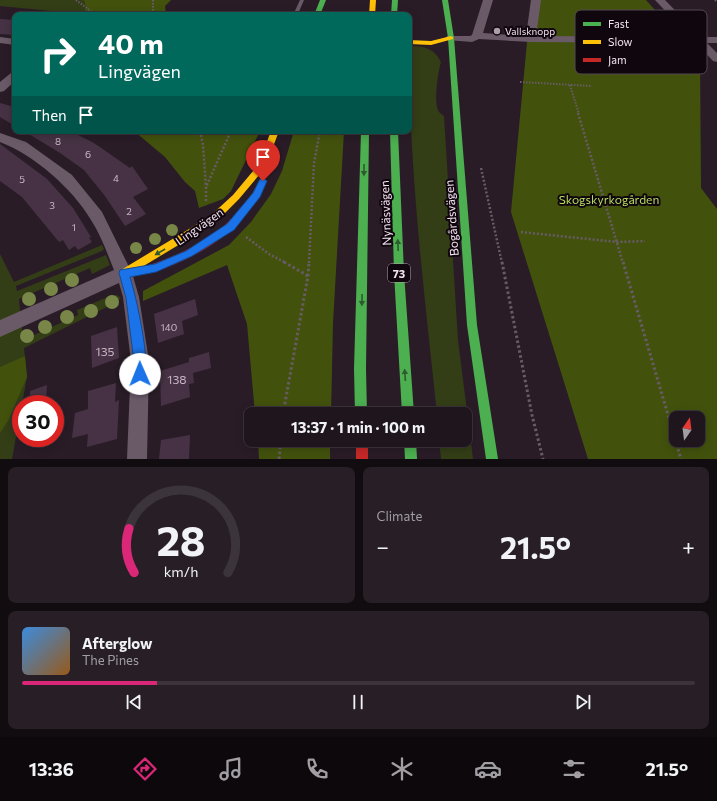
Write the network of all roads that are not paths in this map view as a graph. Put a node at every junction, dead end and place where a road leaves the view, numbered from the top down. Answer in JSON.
{"nodes":[{"id":1,"x":302,"y":0,"type":"edge"},
{"id":2,"x":323,"y":0,"type":"edge"},
{"id":3,"x":374,"y":0,"type":"edge"},
{"id":4,"x":396,"y":0,"type":"edge"},
{"id":5,"x":445,"y":0,"type":"edge"},
{"id":6,"x":488,"y":0,"type":"edge"},
{"id":7,"x":536,"y":0,"type":"edge"},
{"id":8,"x":660,"y":0,"type":"edge"},
{"id":9,"x":670,"y":10,"type":"edge"},
{"id":10,"x":296,"y":12,"type":"dead end"},
{"id":11,"x":318,"y":12,"type":"edge"},
{"id":12,"x":372,"y":12,"type":"edge"},
{"id":13,"x":394,"y":12,"type":"edge"},
{"id":14,"x":412,"y":34,"type":"edge"},
{"id":15,"x":477,"y":36,"type":"junction"},
{"id":16,"x":431,"y":38,"type":"junction"},
{"id":17,"x":451,"y":38,"type":"junction"},
{"id":18,"x":531,"y":39,"type":"junction"},
{"id":19,"x":575,"y":39,"type":"edge"},
{"id":20,"x":0,"y":40,"type":"edge"},
{"id":21,"x":412,"y":41,"type":"edge"},
{"id":22,"x":12,"y":42,"type":"edge"},
{"id":23,"x":707,"y":49,"type":"edge"},
{"id":24,"x":717,"y":60,"type":"edge"},
{"id":25,"x":12,"y":78,"type":"edge"},
{"id":26,"x":0,"y":88,"type":"edge"},
{"id":27,"x":274,"y":134,"type":"edge"},
{"id":28,"x":365,"y":134,"type":"edge"},
{"id":29,"x":394,"y":134,"type":"edge"},
{"id":30,"x":0,"y":137,"type":"edge"},
{"id":31,"x":262,"y":166,"type":"junction"},
{"id":32,"x":124,"y":273,"type":"junction"},
{"id":33,"x":0,"y":329,"type":"edge"},
{"id":34,"x":361,"y":407,"type":"edge"},
{"id":35,"x":408,"y":407,"type":"edge"},
{"id":36,"x":362,"y":447,"type":"edge"},
{"id":37,"x":410,"y":447,"type":"edge"},
{"id":38,"x":137,"y":459,"type":"edge"},
{"id":39,"x":362,"y":459,"type":"edge"},
{"id":40,"x":411,"y":459,"type":"edge"},
{"id":41,"x":492,"y":459,"type":"edge"}],
"edges":[{"from":1,"to":10,"type":"lane"},
{"from":2,"to":11,"type":"main road"},
{"from":3,"to":12,"type":"main road"},
{"from":4,"to":13,"type":"main road"},
{"from":5,"to":17,"type":"main road","name":"Bogårdsvägen"},
{"from":6,"to":15,"type":"street"},
{"from":7,"to":18,"type":"street"},
{"from":8,"to":9,"type":"street"},
{"from":14,"to":16,"type":"main road"},
{"from":15,"to":17,"type":"street"},
{"from":15,"to":18,"type":"street"},
{"from":16,"to":17,"type":"main road"},
{"from":16,"to":21,"type":"main road"},
{"from":17,"to":41,"type":"main road","name":"Bogårdsvägen"},
{"from":18,"to":19,"type":"street"},
{"from":20,"to":22,"type":"street"},
{"from":23,"to":24,"type":"street"},
{"from":25,"to":26,"type":"street"},
{"from":27,"to":31,"type":"main road","name":"Lingvägen"},
{"from":28,"to":34,"type":"main road","name":"Nynäsvägen","one_way":true},
{"from":35,"to":29,"type":"main road","name":"Nynäsvägen","number":"73","one_way":true},
{"from":30,"to":32,"type":"street"},
{"from":31,"to":32,"type":"main road","name":"Lingvägen","one_way":true},
{"from":31,"to":32,"type":"main road","name":"Lingvägen"},
{"from":32,"to":33,"type":"street","name":"Lingvägen"},
{"from":32,"to":38,"type":"street"},
{"from":36,"to":39,"type":"main road"},
{"from":37,"to":40,"type":"main road"}]}
